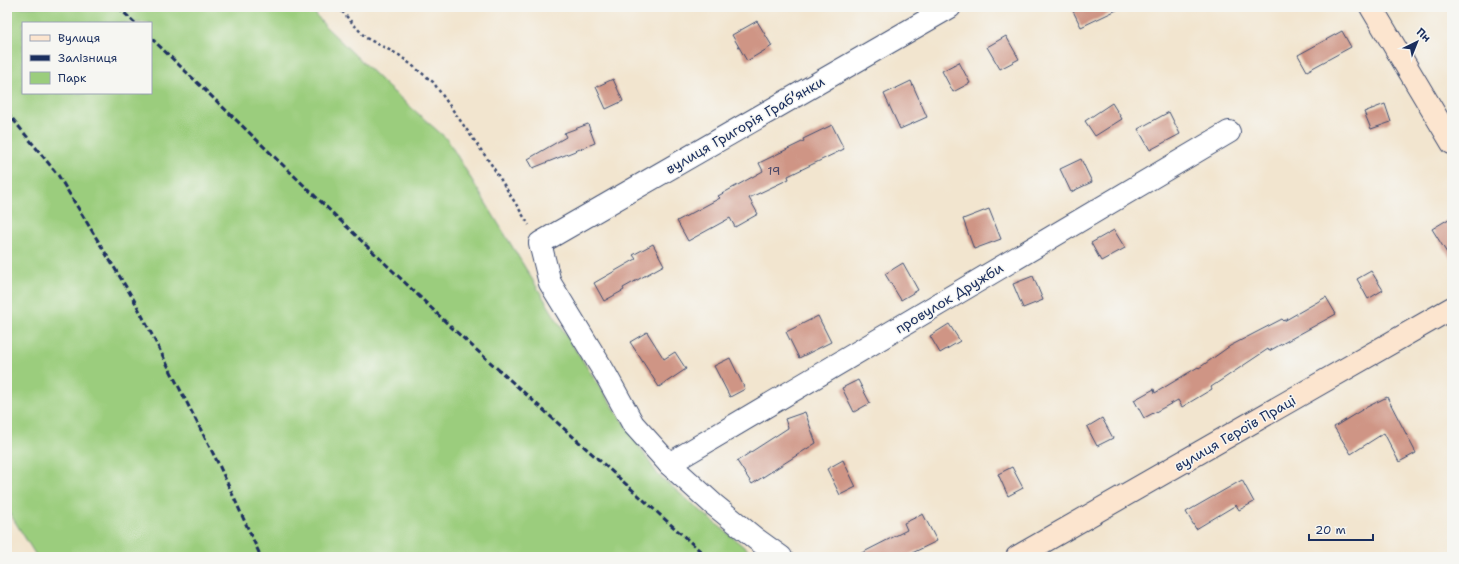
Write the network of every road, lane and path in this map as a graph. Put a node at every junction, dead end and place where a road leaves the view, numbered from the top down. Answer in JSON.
{"nodes":[{"id":1,"x":338,"y":7,"type":"edge"},
{"id":2,"x":950,"y":7,"type":"edge"},
{"id":3,"x":1371,"y":7,"type":"edge"},
{"id":4,"x":1228,"y":132,"type":"dead end"},
{"id":5,"x":1452,"y":143,"type":"edge"},
{"id":6,"x":540,"y":243,"type":"junction"},
{"id":7,"x":1452,"y":308,"type":"edge"},
{"id":8,"x":669,"y":464,"type":"junction"},
{"id":9,"x":781,"y":557,"type":"edge"},
{"id":10,"x":1017,"y":557,"type":"edge"}],
"edges":[{"from":1,"to":6,"type":"path"},
{"from":2,"to":6,"type":"street","name":"вулиця Григорія Грабʼянки"},
{"from":3,"to":5,"type":"main road"},
{"from":4,"to":8,"type":"street","name":"провулок Дружби"},
{"from":6,"to":8,"type":"street"},
{"from":7,"to":10,"type":"main road","name":"вулиця Героїв Праці"},
{"from":8,"to":9,"type":"street"}]}
